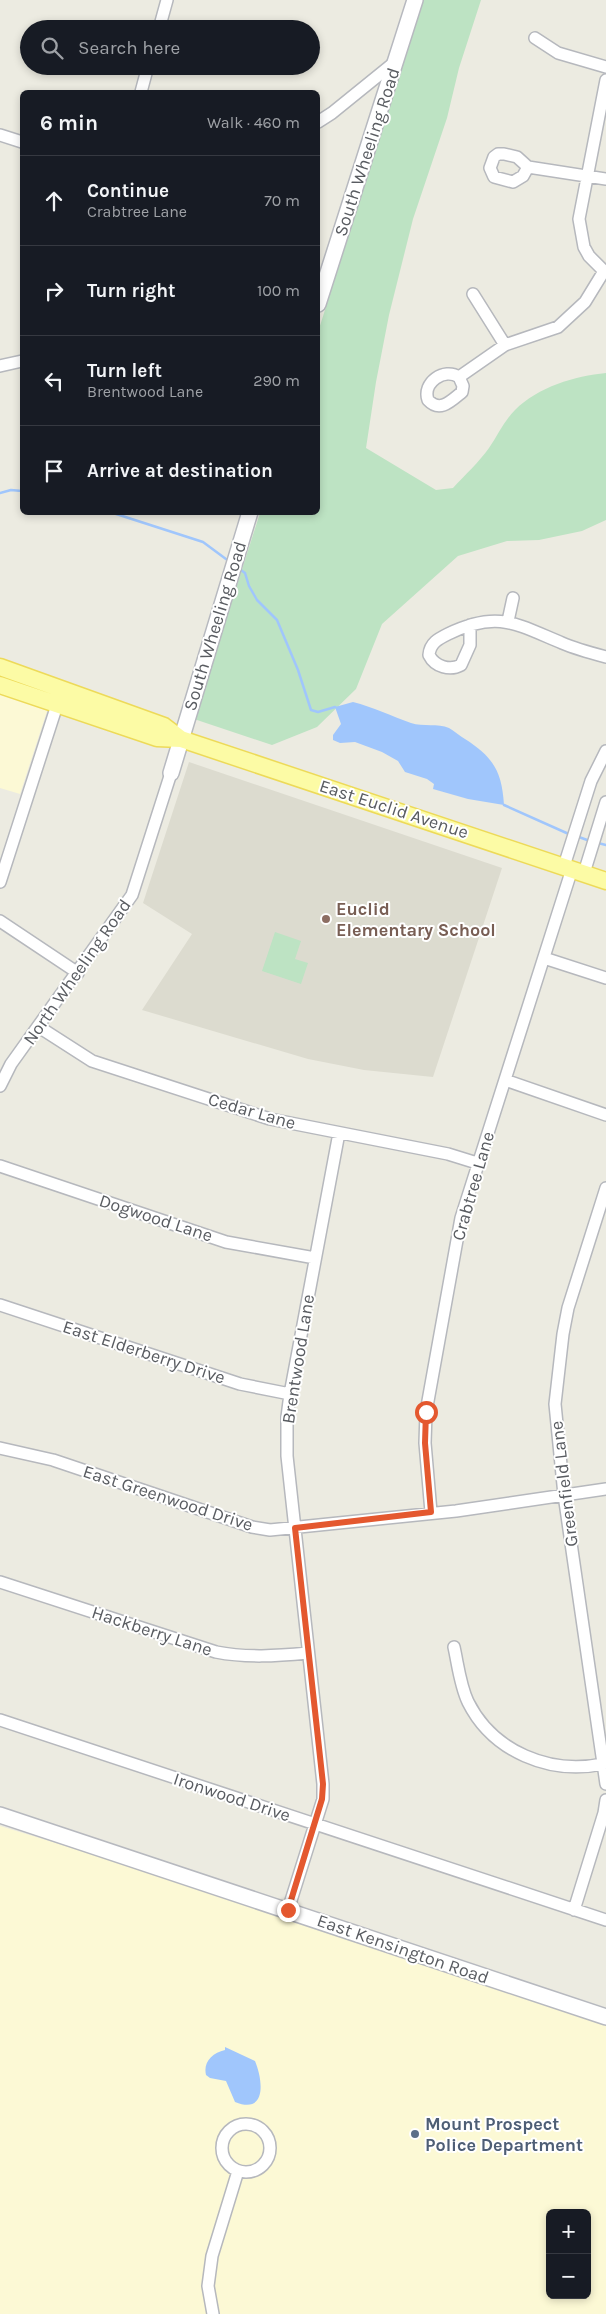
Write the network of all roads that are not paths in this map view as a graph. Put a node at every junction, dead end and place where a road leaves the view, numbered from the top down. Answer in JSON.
{"nodes":[{"id":1,"x":167,"y":0,"type":"edge"},
{"id":2,"x":415,"y":0,"type":"edge"},
{"id":3,"x":161,"y":20,"type":"edge"},
{"id":4,"x":535,"y":38,"type":"dead end"},
{"id":5,"x":396,"y":61,"type":"junction"},
{"id":6,"x":606,"y":67,"type":"edge"},
{"id":7,"x":146,"y":75,"type":"edge"},
{"id":8,"x":606,"y":80,"type":"edge"},
{"id":9,"x":142,"y":90,"type":"edge"},
{"id":10,"x":320,"y":121,"type":"edge"},
{"id":11,"x":0,"y":135,"type":"edge"},
{"id":12,"x":20,"y":141,"type":"edge"},
{"id":13,"x":528,"y":167,"type":"dead end"},
{"id":14,"x":586,"y":177,"type":"junction"},
{"id":15,"x":606,"y":179,"type":"edge"},
{"id":16,"x":605,"y":272,"type":"edge"},
{"id":17,"x":473,"y":294,"type":"dead end"},
{"id":18,"x":320,"y":298,"type":"edge"},
{"id":19,"x":505,"y":346,"type":"junction"},
{"id":20,"x":20,"y":361,"type":"edge"},
{"id":21,"x":0,"y":366,"type":"edge"},
{"id":22,"x":460,"y":378,"type":"dead end"},
{"id":23,"x":249,"y":515,"type":"edge"},
{"id":24,"x":513,"y":598,"type":"dead end"},
{"id":25,"x":508,"y":621,"type":"junction"},
{"id":26,"x":470,"y":625,"type":"dead end"},
{"id":27,"x":606,"y":657,"type":"edge"},
{"id":28,"x":0,"y":667,"type":"edge"},
{"id":29,"x":0,"y":685,"type":"edge"},
{"id":30,"x":57,"y":705,"type":"junction"},
{"id":31,"x":181,"y":739,"type":"junction"},
{"id":32,"x":606,"y":751,"type":"edge"},
{"id":33,"x":171,"y":773,"type":"joint"},
{"id":34,"x":606,"y":802,"type":"edge"},
{"id":35,"x":573,"y":869,"type":"junction"},
{"id":36,"x":606,"y":881,"type":"edge"},
{"id":37,"x":0,"y":882,"type":"edge"},
{"id":38,"x":0,"y":920,"type":"edge"},
{"id":39,"x":544,"y":958,"type":"junction"},
{"id":40,"x":78,"y":973,"type":"junction"},
{"id":41,"x":606,"y":978,"type":"edge"},
{"id":42,"x":39,"y":1027,"type":"junction"},
{"id":43,"x":505,"y":1080,"type":"junction"},
{"id":44,"x":0,"y":1086,"type":"edge"},
{"id":45,"x":606,"y":1115,"type":"edge"},
{"id":46,"x":339,"y":1133,"type":"junction"},
{"id":47,"x":477,"y":1163,"type":"junction"},
{"id":48,"x":0,"y":1166,"type":"edge"},
{"id":49,"x":606,"y":1188,"type":"edge"},
{"id":50,"x":315,"y":1258,"type":"junction"},
{"id":51,"x":0,"y":1305,"type":"edge"},
{"id":52,"x":290,"y":1394,"type":"junction"},
{"id":53,"x":0,"y":1448,"type":"edge"},
{"id":54,"x":606,"y":1489,"type":"edge"},
{"id":55,"x":564,"y":1495,"type":"junction"},
{"id":56,"x":431,"y":1512,"type":"junction"},
{"id":57,"x":295,"y":1528,"type":"junction"},
{"id":58,"x":0,"y":1582,"type":"edge"},
{"id":59,"x":454,"y":1647,"type":"dead end"},
{"id":60,"x":308,"y":1653,"type":"junction"},
{"id":61,"x":0,"y":1720,"type":"edge"},
{"id":62,"x":603,"y":1764,"type":"junction"},
{"id":63,"x":606,"y":1784,"type":"edge"},
{"id":64,"x":606,"y":1800,"type":"edge"},
{"id":65,"x":0,"y":1815,"type":"edge"},
{"id":66,"x":314,"y":1825,"type":"junction"},
{"id":67,"x":288,"y":1910,"type":"junction"},
{"id":68,"x":574,"y":1910,"type":"junction"},
{"id":69,"x":606,"y":1920,"type":"edge"},
{"id":70,"x":606,"y":2017,"type":"edge"},
{"id":71,"x":238,"y":2171,"type":"junction"},
{"id":72,"x":213,"y":2314,"type":"edge"}],
"edges":[{"from":1,"to":3,"type":"street"},
{"from":2,"to":5,"type":"main road","name":"South Wheeling Road"},
{"from":4,"to":6,"type":"street"},
{"from":5,"to":10,"type":"street"},
{"from":5,"to":18,"type":"main road","name":"South Wheeling Road"},
{"from":7,"to":9,"type":"street"},
{"from":8,"to":14,"type":"street"},
{"from":11,"to":12,"type":"street"},
{"from":13,"to":14,"type":"street"},
{"from":14,"to":15,"type":"street"},
{"from":14,"to":16,"type":"street"},
{"from":16,"to":19,"type":"street"},
{"from":17,"to":19,"type":"street"},
{"from":19,"to":22,"type":"street"},
{"from":20,"to":21,"type":"street"},
{"from":23,"to":31,"type":"main road","name":"South Wheeling Road"},
{"from":24,"to":25,"type":"street"},
{"from":25,"to":26,"type":"street"},
{"from":25,"to":27,"type":"street"},
{"from":28,"to":31,"type":"main road","name":"East Euclid Avenue"},
{"from":29,"to":30,"type":"main road","name":"East Euclid Avenue"},
{"from":30,"to":31,"type":"main road","name":"East Euclid Avenue"},
{"from":30,"to":37,"type":"street"},
{"from":31,"to":33,"type":"main road","name":"North Wheeling Road"},
{"from":31,"to":35,"type":"main road","name":"East Euclid Avenue"},
{"from":32,"to":35,"type":"street"},
{"from":33,"to":40,"type":"street","name":"North Wheeling Road"},
{"from":34,"to":35,"type":"street"},
{"from":35,"to":36,"type":"main road","name":"East Euclid Avenue"},
{"from":35,"to":39,"type":"street","name":"Crabtree Lane"},
{"from":38,"to":40,"type":"street"},
{"from":39,"to":41,"type":"street"},
{"from":39,"to":43,"type":"street","name":"Crabtree Lane"},
{"from":40,"to":42,"type":"street","name":"North Wheeling Road"},
{"from":42,"to":44,"type":"street","name":"North Wheeling Road"},
{"from":42,"to":46,"type":"street","name":"Cedar Lane"},
{"from":43,"to":45,"type":"street"},
{"from":43,"to":47,"type":"street","name":"Crabtree Lane"},
{"from":46,"to":47,"type":"street","name":"Cedar Lane"},
{"from":46,"to":50,"type":"street","name":"Brentwood Lane"},
{"from":47,"to":56,"type":"street","name":"Crabtree Lane"},
{"from":48,"to":50,"type":"street","name":"Dogwood Lane"},
{"from":49,"to":55,"type":"street","name":"Greenfield Lane"},
{"from":50,"to":52,"type":"street","name":"Brentwood Lane"},
{"from":51,"to":52,"type":"street","name":"East Elderberry Drive"},
{"from":52,"to":57,"type":"street","name":"Brentwood Lane"},
{"from":53,"to":57,"type":"street","name":"East Greenwood Drive"},
{"from":54,"to":55,"type":"street","name":"East Greenwood Drive"},
{"from":55,"to":56,"type":"street","name":"East Greenwood Drive"},
{"from":55,"to":62,"type":"street","name":"Greenfield Lane"},
{"from":56,"to":57,"type":"street","name":"East Greenwood Drive"},
{"from":57,"to":60,"type":"street","name":"Brentwood Lane"},
{"from":58,"to":60,"type":"street","name":"Hackberry Lane"},
{"from":59,"to":62,"type":"street"},
{"from":60,"to":66,"type":"street","name":"Brentwood Lane"},
{"from":61,"to":66,"type":"street","name":"Ironwood Drive"},
{"from":62,"to":63,"type":"street","name":"Greenfield Lane"},
{"from":64,"to":68,"type":"street"},
{"from":65,"to":67,"type":"main road","name":"East Kensington Road"},
{"from":66,"to":67,"type":"street","name":"Brentwood Lane"},
{"from":66,"to":68,"type":"street","name":"Ironwood Drive"},
{"from":67,"to":70,"type":"main road","name":"East Kensington Road"},
{"from":68,"to":69,"type":"street","name":"Ironwood Drive"},
{"from":71,"to":71,"type":"street"},
{"from":71,"to":72,"type":"street"}]}
